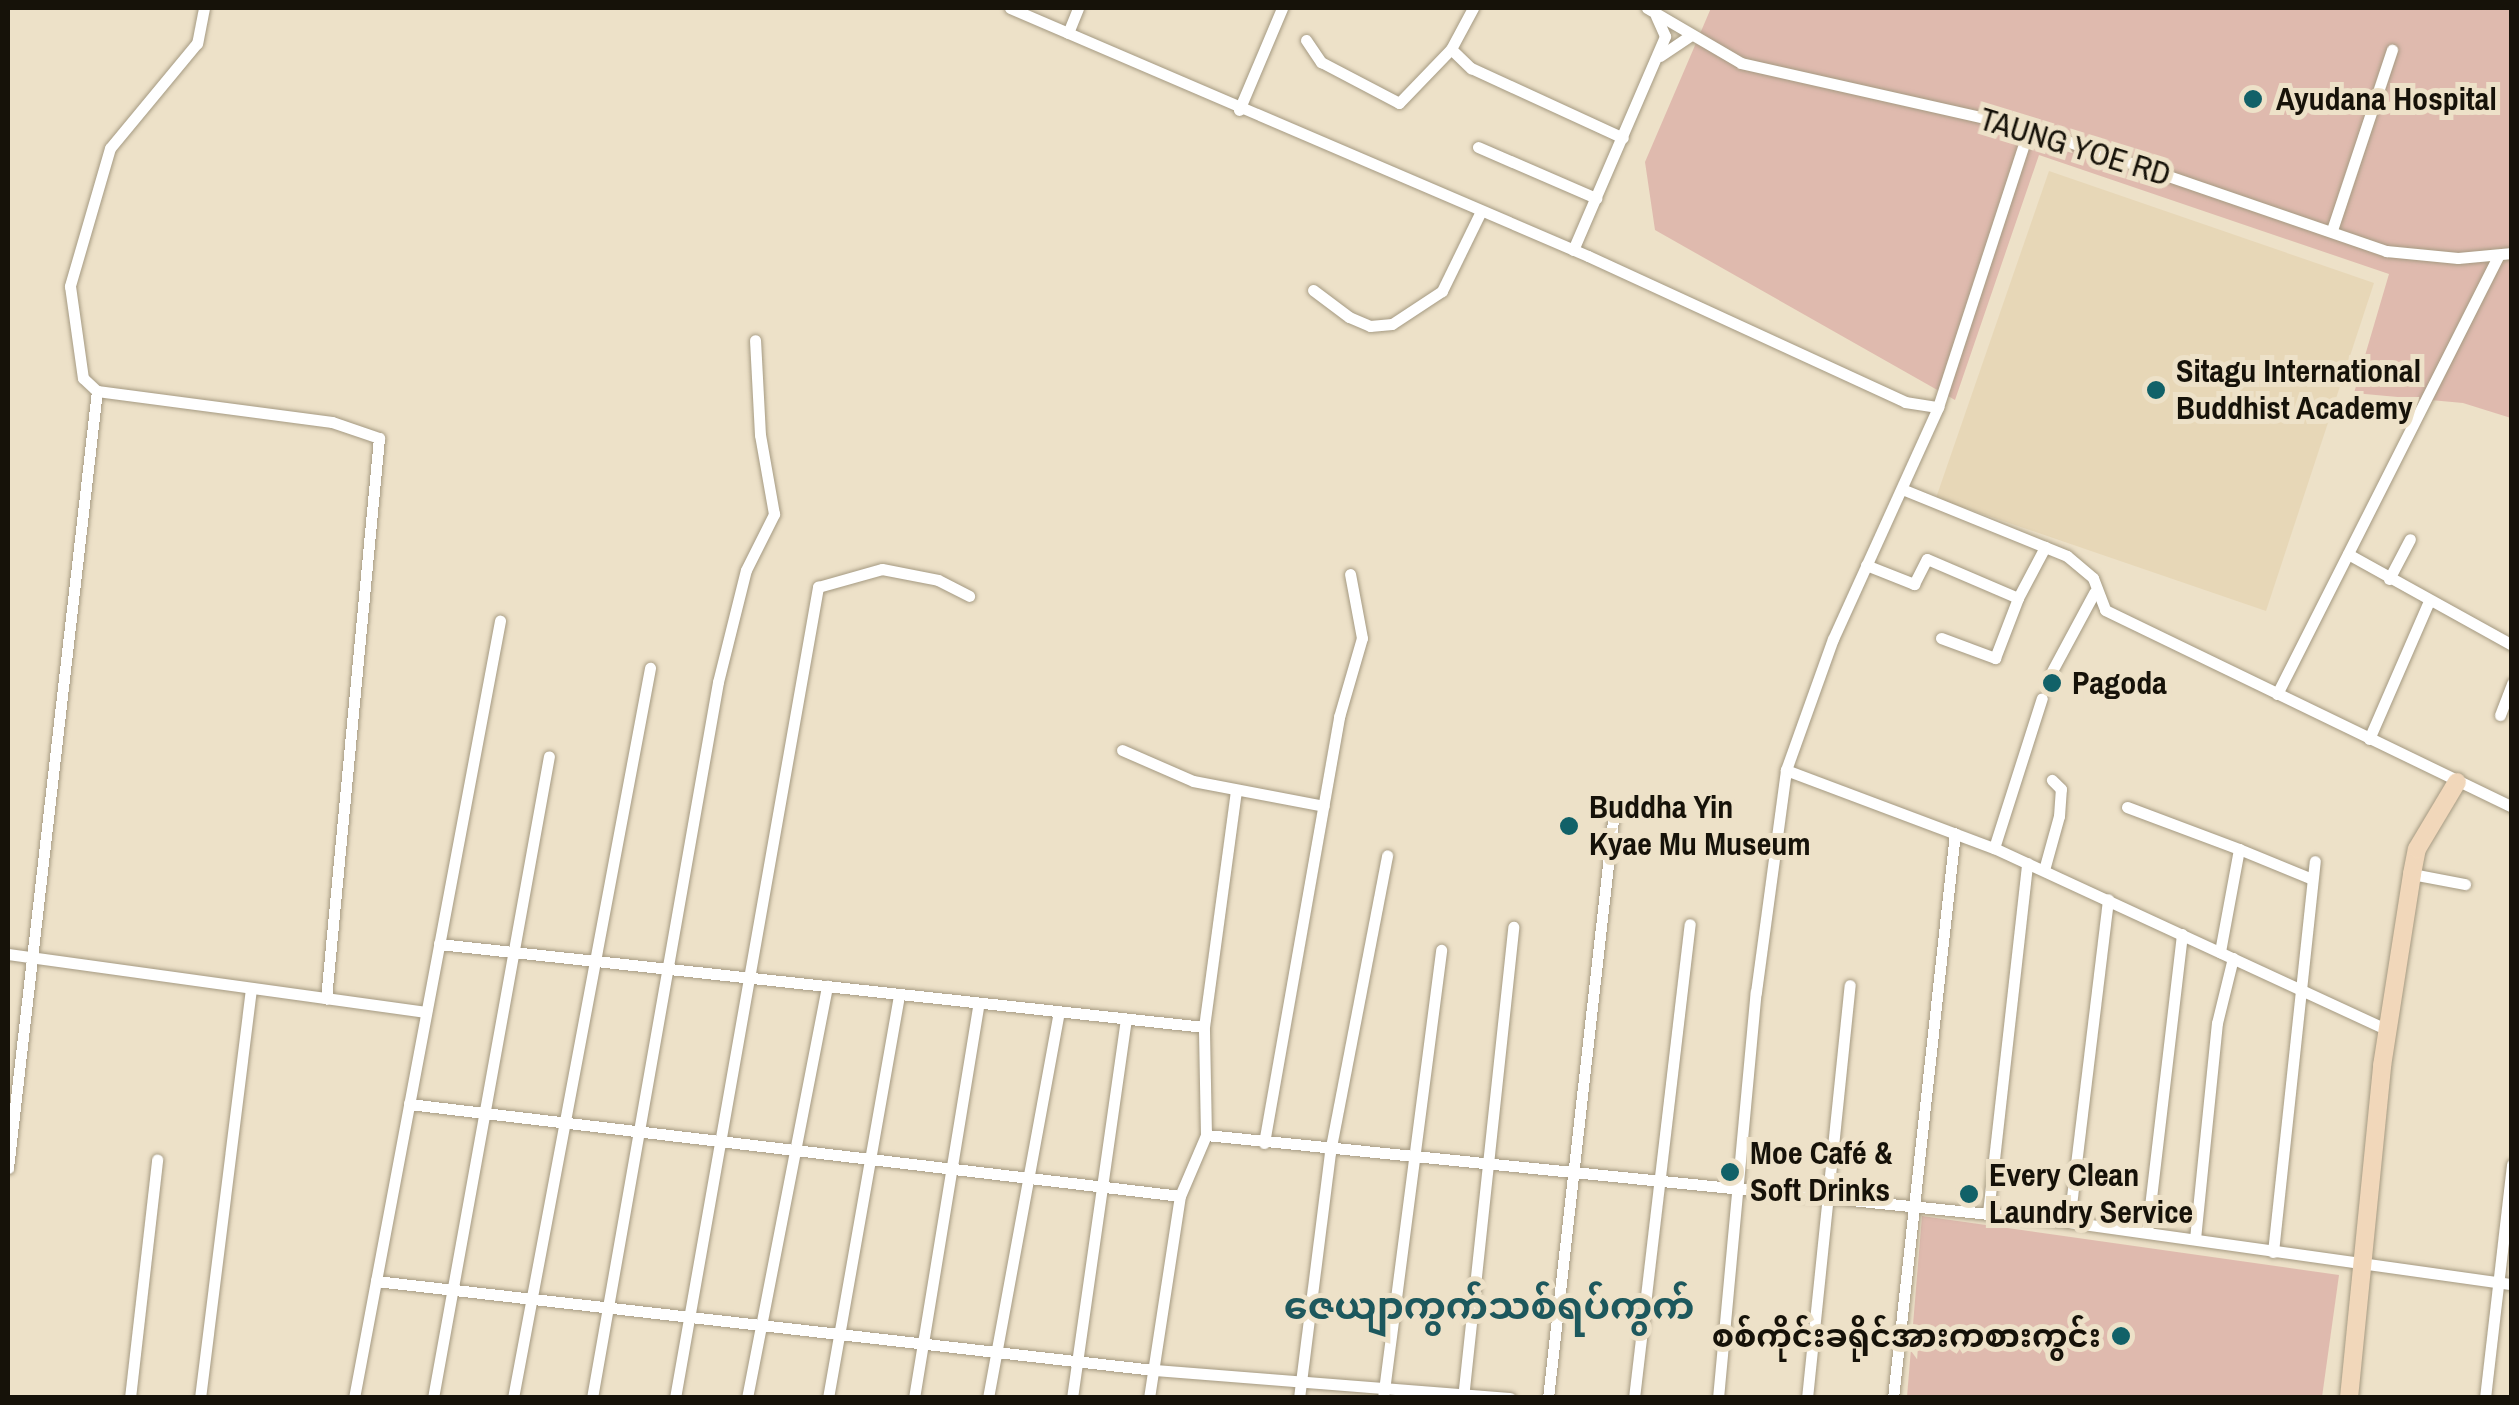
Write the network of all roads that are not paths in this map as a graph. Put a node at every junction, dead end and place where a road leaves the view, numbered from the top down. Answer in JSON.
{"nodes":[{"id":1,"x":204,"y":8,"type":"edge"},
{"id":2,"x":1010,"y":8,"type":"edge"},
{"id":3,"x":1078,"y":8,"type":"edge"},
{"id":4,"x":1282,"y":8,"type":"edge"},
{"id":5,"x":1473,"y":8,"type":"edge"},
{"id":6,"x":1650,"y":10,"type":"edge"},
{"id":7,"x":1068,"y":32,"type":"junction"},
{"id":8,"x":1690,"y":36,"type":"junction"},
{"id":9,"x":1306,"y":40,"type":"dead end"},
{"id":10,"x":1450,"y":49,"type":"junction"},
{"id":11,"x":2392,"y":50,"type":"dead end"},
{"id":12,"x":1653,"y":62,"type":"junction"},
{"id":13,"x":1238,"y":110,"type":"junction"},
{"id":14,"x":2029,"y":128,"type":"junction"},
{"id":15,"x":1622,"y":138,"type":"junction"},
{"id":16,"x":1478,"y":146,"type":"dead end"},
{"id":17,"x":1596,"y":198,"type":"junction"},
{"id":18,"x":1481,"y":211,"type":"junction"},
{"id":19,"x":2332,"y":230,"type":"junction"},
{"id":20,"x":1573,"y":250,"type":"junction"},
{"id":21,"x":2505,"y":254,"type":"edge"},
{"id":22,"x":1313,"y":290,"type":"dead end"},
{"id":23,"x":755,"y":340,"type":"dead end"},
{"id":24,"x":98,"y":391,"type":"junction"},
{"id":25,"x":1938,"y":408,"type":"junction"},
{"id":26,"x":1902,"y":489,"type":"junction"},
{"id":27,"x":2410,"y":539,"type":"dead end"},
{"id":28,"x":2044,"y":547,"type":"junction"},
{"id":29,"x":2348,"y":554,"type":"junction"},
{"id":30,"x":1866,"y":565,"type":"junction"},
{"id":31,"x":1350,"y":574,"type":"dead end"},
{"id":32,"x":2389,"y":579,"type":"junction"},
{"id":33,"x":2094,"y":593,"type":"junction"},
{"id":34,"x":969,"y":596,"type":"dead end"},
{"id":35,"x":2018,"y":598,"type":"junction"},
{"id":36,"x":2428,"y":603,"type":"junction"},
{"id":37,"x":500,"y":621,"type":"dead end"},
{"id":38,"x":1940,"y":638,"type":"dead end"},
{"id":39,"x":2512,"y":645,"type":"edge"},
{"id":40,"x":650,"y":668,"type":"dead end"},
{"id":41,"x":2052,"y":672,"type":"dead end"},
{"id":42,"x":2512,"y":684,"type":"edge"},
{"id":43,"x":2277,"y":694,"type":"junction"},
{"id":44,"x":2042,"y":698,"type":"dead end"},
{"id":45,"x":2500,"y":715,"type":"dead end"},
{"id":46,"x":2369,"y":739,"type":"junction"},
{"id":47,"x":1122,"y":750,"type":"dead end"},
{"id":48,"x":549,"y":756,"type":"dead end"},
{"id":49,"x":1786,"y":770,"type":"junction"},
{"id":50,"x":2052,"y":780,"type":"dead end"},
{"id":51,"x":2457,"y":782,"type":"junction"},
{"id":52,"x":1236,"y":791,"type":"junction"},
{"id":53,"x":1324,"y":806,"type":"junction"},
{"id":54,"x":2127,"y":807,"type":"dead end"},
{"id":55,"x":2512,"y":807,"type":"edge"},
{"id":56,"x":1613,"y":820,"type":"dead end"},
{"id":57,"x":1955,"y":833,"type":"junction"},
{"id":58,"x":1994,"y":848,"type":"junction"},
{"id":59,"x":2239,"y":849,"type":"junction"},
{"id":60,"x":1387,"y":855,"type":"dead end"},
{"id":61,"x":2315,"y":862,"type":"dead end"},
{"id":62,"x":2027,"y":863,"type":"junction"},
{"id":63,"x":2044,"y":870,"type":"junction"},
{"id":64,"x":2412,"y":874,"type":"junction"},
{"id":65,"x":2312,"y":879,"type":"junction"},
{"id":66,"x":2465,"y":884,"type":"dead end"},
{"id":67,"x":2108,"y":899,"type":"junction"},
{"id":68,"x":1690,"y":924,"type":"dead end"},
{"id":69,"x":1514,"y":927,"type":"dead end"},
{"id":70,"x":2182,"y":934,"type":"junction"},
{"id":71,"x":439,"y":944,"type":"junction"},
{"id":72,"x":1441,"y":950,"type":"dead end"},
{"id":73,"x":8,"y":954,"type":"edge"},
{"id":74,"x":518,"y":954,"type":"junction"},
{"id":75,"x":2226,"y":955,"type":"junction"},
{"id":76,"x":29,"y":956,"type":"junction"},
{"id":77,"x":592,"y":961,"type":"junction"},
{"id":78,"x":671,"y":970,"type":"junction"},
{"id":79,"x":750,"y":978,"type":"junction"},
{"id":80,"x":1850,"y":985,"type":"dead end"},
{"id":81,"x":827,"y":986,"type":"junction"},
{"id":82,"x":251,"y":988,"type":"junction"},
{"id":83,"x":2300,"y":989,"type":"junction"},
{"id":84,"x":899,"y":994,"type":"junction"},
{"id":85,"x":326,"y":999,"type":"junction"},
{"id":86,"x":978,"y":1003,"type":"junction"},
{"id":87,"x":1059,"y":1011,"type":"junction"},
{"id":88,"x":426,"y":1012,"type":"junction"},
{"id":89,"x":1126,"y":1019,"type":"junction"},
{"id":90,"x":1204,"y":1027,"type":"junction"},
{"id":91,"x":2386,"y":1029,"type":"junction"},
{"id":92,"x":409,"y":1104,"type":"junction"},
{"id":93,"x":488,"y":1114,"type":"junction"},
{"id":94,"x":562,"y":1123,"type":"junction"},
{"id":95,"x":642,"y":1132,"type":"junction"},
{"id":96,"x":1206,"y":1135,"type":"junction"},
{"id":97,"x":724,"y":1142,"type":"junction"},
{"id":98,"x":1264,"y":1143,"type":"junction"},
{"id":99,"x":795,"y":1150,"type":"junction"},
{"id":100,"x":1330,"y":1152,"type":"junction"},
{"id":101,"x":1412,"y":1158,"type":"junction"},
{"id":102,"x":868,"y":1159,"type":"junction"},
{"id":103,"x":157,"y":1160,"type":"dead end"},
{"id":104,"x":1488,"y":1164,"type":"junction"},
{"id":105,"x":2512,"y":1166,"type":"edge"},
{"id":106,"x":8,"y":1168,"type":"edge"},
{"id":107,"x":950,"y":1169,"type":"junction"},
{"id":108,"x":1578,"y":1170,"type":"junction"},
{"id":109,"x":1032,"y":1178,"type":"junction"},
{"id":110,"x":1658,"y":1179,"type":"junction"},
{"id":111,"x":1738,"y":1186,"type":"junction"},
{"id":112,"x":1106,"y":1187,"type":"junction"},
{"id":113,"x":1180,"y":1196,"type":"junction"},
{"id":114,"x":1829,"y":1196,"type":"junction"},
{"id":115,"x":1911,"y":1204,"type":"junction"},
{"id":116,"x":1988,"y":1213,"type":"junction"},
{"id":117,"x":2068,"y":1222,"type":"junction"},
{"id":118,"x":2147,"y":1232,"type":"junction"},
{"id":119,"x":2195,"y":1240,"type":"junction"},
{"id":120,"x":2272,"y":1252,"type":"junction"},
{"id":121,"x":2359,"y":1266,"type":"junction"},
{"id":122,"x":376,"y":1281,"type":"junction"},
{"id":123,"x":2495,"y":1282,"type":"junction"},
{"id":124,"x":2512,"y":1284,"type":"edge"},
{"id":125,"x":451,"y":1290,"type":"junction"},
{"id":126,"x":531,"y":1301,"type":"junction"},
{"id":127,"x":610,"y":1309,"type":"junction"},
{"id":128,"x":688,"y":1318,"type":"junction"},
{"id":129,"x":758,"y":1326,"type":"junction"},
{"id":130,"x":836,"y":1334,"type":"junction"},
{"id":131,"x":923,"y":1344,"type":"junction"},
{"id":132,"x":996,"y":1352,"type":"junction"},
{"id":133,"x":1079,"y":1362,"type":"junction"},
{"id":134,"x":1154,"y":1370,"type":"junction"},
{"id":135,"x":1301,"y":1382,"type":"junction"},
{"id":136,"x":1384,"y":1393,"type":"edge"},
{"id":137,"x":1464,"y":1396,"type":"edge"},
{"id":138,"x":130,"y":1398,"type":"edge"},
{"id":139,"x":200,"y":1398,"type":"edge"},
{"id":140,"x":354,"y":1398,"type":"edge"},
{"id":141,"x":433,"y":1398,"type":"edge"},
{"id":142,"x":513,"y":1398,"type":"edge"},
{"id":143,"x":592,"y":1398,"type":"edge"},
{"id":144,"x":675,"y":1398,"type":"edge"},
{"id":145,"x":747,"y":1398,"type":"edge"},
{"id":146,"x":828,"y":1398,"type":"edge"},
{"id":147,"x":914,"y":1398,"type":"edge"},
{"id":148,"x":988,"y":1398,"type":"edge"},
{"id":149,"x":1072,"y":1398,"type":"edge"},
{"id":150,"x":1148,"y":1398,"type":"edge"},
{"id":151,"x":1299,"y":1398,"type":"edge"},
{"id":152,"x":1510,"y":1398,"type":"edge"},
{"id":153,"x":1548,"y":1398,"type":"edge"},
{"id":154,"x":1634,"y":1398,"type":"edge"},
{"id":155,"x":1718,"y":1398,"type":"edge"},
{"id":156,"x":1806,"y":1398,"type":"edge"},
{"id":157,"x":1894,"y":1398,"type":"edge"},
{"id":158,"x":2350,"y":1398,"type":"edge"},
{"id":159,"x":2485,"y":1398,"type":"edge"}],
"edges":[{"from":1,"to":24,"type":"street"},
{"from":2,"to":7,"type":"street"},
{"from":3,"to":7,"type":"street"},
{"from":4,"to":13,"type":"street"},
{"from":5,"to":10,"type":"street"},
{"from":6,"to":8,"type":"street","name":"TAUNG YOE RD"},
{"from":6,"to":12,"type":"street"},
{"from":7,"to":13,"type":"street"},
{"from":8,"to":12,"type":"street"},
{"from":8,"to":14,"type":"street","name":"TAUNG YOE RD"},
{"from":9,"to":10,"type":"street"},
{"from":10,"to":15,"type":"street"},
{"from":11,"to":19,"type":"street"},
{"from":12,"to":15,"type":"street"},
{"from":13,"to":18,"type":"street"},
{"from":14,"to":19,"type":"street","name":"TAUNG YOE RD"},
{"from":14,"to":25,"type":"street"},
{"from":15,"to":17,"type":"street"},
{"from":16,"to":17,"type":"street"},
{"from":17,"to":20,"type":"street"},
{"from":18,"to":20,"type":"street"},
{"from":18,"to":22,"type":"street"},
{"from":19,"to":21,"type":"street","name":"TAUNG YOE RD"},
{"from":20,"to":25,"type":"street"},
{"from":21,"to":29,"type":"street"},
{"from":23,"to":78,"type":"street"},
{"from":24,"to":76,"type":"street"},
{"from":24,"to":85,"type":"street"},
{"from":25,"to":26,"type":"street"},
{"from":26,"to":28,"type":"street"},
{"from":26,"to":30,"type":"street"},
{"from":27,"to":32,"type":"street"},
{"from":28,"to":33,"type":"street"},
{"from":28,"to":35,"type":"street"},
{"from":29,"to":32,"type":"street"},
{"from":29,"to":43,"type":"street"},
{"from":30,"to":35,"type":"street"},
{"from":30,"to":49,"type":"street"},
{"from":31,"to":53,"type":"street"},
{"from":32,"to":36,"type":"street"},
{"from":33,"to":41,"type":"street"},
{"from":33,"to":43,"type":"street"},
{"from":34,"to":79,"type":"street"},
{"from":35,"to":38,"type":"street"},
{"from":36,"to":39,"type":"street"},
{"from":36,"to":46,"type":"street"},
{"from":37,"to":71,"type":"street"},
{"from":40,"to":77,"type":"street"},
{"from":42,"to":45,"type":"street"},
{"from":43,"to":46,"type":"street"},
{"from":44,"to":58,"type":"street"},
{"from":46,"to":51,"type":"street"},
{"from":47,"to":52,"type":"street"},
{"from":48,"to":74,"type":"street"},
{"from":49,"to":57,"type":"street"},
{"from":49,"to":111,"type":"street"},
{"from":50,"to":63,"type":"street"},
{"from":51,"to":55,"type":"street"},
{"from":51,"to":64,"type":"street"},
{"from":52,"to":53,"type":"street"},
{"from":52,"to":90,"type":"street"},
{"from":53,"to":98,"type":"street"},
{"from":54,"to":59,"type":"street"},
{"from":56,"to":108,"type":"street"},
{"from":57,"to":58,"type":"street"},
{"from":57,"to":115,"type":"street"},
{"from":58,"to":62,"type":"street"},
{"from":59,"to":65,"type":"street"},
{"from":59,"to":75,"type":"street"},
{"from":60,"to":100,"type":"street"},
{"from":61,"to":65,"type":"street"},
{"from":62,"to":63,"type":"street"},
{"from":62,"to":116,"type":"street"},
{"from":63,"to":67,"type":"street"},
{"from":64,"to":66,"type":"street"},
{"from":64,"to":91,"type":"street"},
{"from":65,"to":83,"type":"street"},
{"from":67,"to":70,"type":"street"},
{"from":67,"to":117,"type":"street"},
{"from":68,"to":110,"type":"street"},
{"from":69,"to":104,"type":"street"},
{"from":70,"to":75,"type":"street"},
{"from":70,"to":118,"type":"street"},
{"from":71,"to":74,"type":"street"},
{"from":71,"to":88,"type":"street"},
{"from":72,"to":101,"type":"street"},
{"from":73,"to":76,"type":"street"},
{"from":74,"to":77,"type":"street"},
{"from":74,"to":93,"type":"street"},
{"from":75,"to":83,"type":"street"},
{"from":75,"to":119,"type":"street"},
{"from":76,"to":82,"type":"street"},
{"from":76,"to":106,"type":"street"},
{"from":77,"to":78,"type":"street"},
{"from":77,"to":94,"type":"street"},
{"from":78,"to":79,"type":"street"},
{"from":78,"to":95,"type":"street"},
{"from":79,"to":81,"type":"street"},
{"from":79,"to":97,"type":"street"},
{"from":80,"to":114,"type":"street"},
{"from":81,"to":84,"type":"street"},
{"from":81,"to":99,"type":"street"},
{"from":82,"to":85,"type":"street"},
{"from":82,"to":139,"type":"street"},
{"from":83,"to":91,"type":"street"},
{"from":83,"to":120,"type":"street"},
{"from":84,"to":86,"type":"street"},
{"from":84,"to":102,"type":"street"},
{"from":85,"to":88,"type":"street"},
{"from":86,"to":87,"type":"street"},
{"from":86,"to":107,"type":"street"},
{"from":87,"to":89,"type":"street"},
{"from":87,"to":109,"type":"street"},
{"from":88,"to":92,"type":"street"},
{"from":89,"to":90,"type":"street"},
{"from":89,"to":112,"type":"street"},
{"from":90,"to":96,"type":"street"},
{"from":91,"to":121,"type":"street"},
{"from":92,"to":93,"type":"street"},
{"from":92,"to":122,"type":"street"},
{"from":93,"to":94,"type":"street"},
{"from":93,"to":125,"type":"street"},
{"from":94,"to":95,"type":"street"},
{"from":94,"to":126,"type":"street"},
{"from":95,"to":97,"type":"street"},
{"from":95,"to":127,"type":"street"},
{"from":96,"to":98,"type":"street"},
{"from":96,"to":113,"type":"street"},
{"from":97,"to":99,"type":"street"},
{"from":97,"to":128,"type":"street"},
{"from":98,"to":100,"type":"street"},
{"from":99,"to":102,"type":"street"},
{"from":99,"to":129,"type":"street"},
{"from":100,"to":101,"type":"street"},
{"from":100,"to":135,"type":"street"},
{"from":101,"to":104,"type":"street"},
{"from":101,"to":136,"type":"street"},
{"from":102,"to":107,"type":"street"},
{"from":102,"to":130,"type":"street"},
{"from":103,"to":138,"type":"street"},
{"from":104,"to":108,"type":"street"},
{"from":104,"to":137,"type":"street"},
{"from":105,"to":123,"type":"street"},
{"from":107,"to":109,"type":"street"},
{"from":107,"to":131,"type":"street"},
{"from":108,"to":110,"type":"street"},
{"from":108,"to":153,"type":"street"},
{"from":109,"to":112,"type":"street"},
{"from":109,"to":132,"type":"street"},
{"from":110,"to":111,"type":"street"},
{"from":110,"to":154,"type":"street"},
{"from":111,"to":114,"type":"street"},
{"from":111,"to":155,"type":"street"},
{"from":112,"to":113,"type":"street"},
{"from":112,"to":133,"type":"street"},
{"from":113,"to":134,"type":"street"},
{"from":114,"to":115,"type":"street"},
{"from":114,"to":156,"type":"street"},
{"from":115,"to":116,"type":"street"},
{"from":115,"to":157,"type":"street"},
{"from":116,"to":117,"type":"street"},
{"from":117,"to":118,"type":"street"},
{"from":118,"to":119,"type":"street"},
{"from":119,"to":120,"type":"street"},
{"from":120,"to":121,"type":"street"},
{"from":121,"to":123,"type":"street"},
{"from":121,"to":158,"type":"street"},
{"from":122,"to":125,"type":"street"},
{"from":122,"to":140,"type":"street"},
{"from":123,"to":124,"type":"street"},
{"from":123,"to":159,"type":"street"},
{"from":125,"to":126,"type":"street"},
{"from":125,"to":141,"type":"street"},
{"from":126,"to":127,"type":"street"},
{"from":126,"to":142,"type":"street"},
{"from":127,"to":128,"type":"street"},
{"from":127,"to":143,"type":"street"},
{"from":128,"to":129,"type":"street"},
{"from":128,"to":144,"type":"street"},
{"from":129,"to":130,"type":"street"},
{"from":129,"to":145,"type":"street"},
{"from":130,"to":131,"type":"street"},
{"from":130,"to":146,"type":"street"},
{"from":131,"to":132,"type":"street"},
{"from":131,"to":147,"type":"street"},
{"from":132,"to":133,"type":"street"},
{"from":132,"to":148,"type":"street"},
{"from":133,"to":134,"type":"street"},
{"from":133,"to":149,"type":"street"},
{"from":134,"to":135,"type":"street"},
{"from":134,"to":150,"type":"street"},
{"from":135,"to":136,"type":"street"},
{"from":135,"to":151,"type":"street"},
{"from":136,"to":137,"type":"street"},
{"from":137,"to":152,"type":"street"}]}
